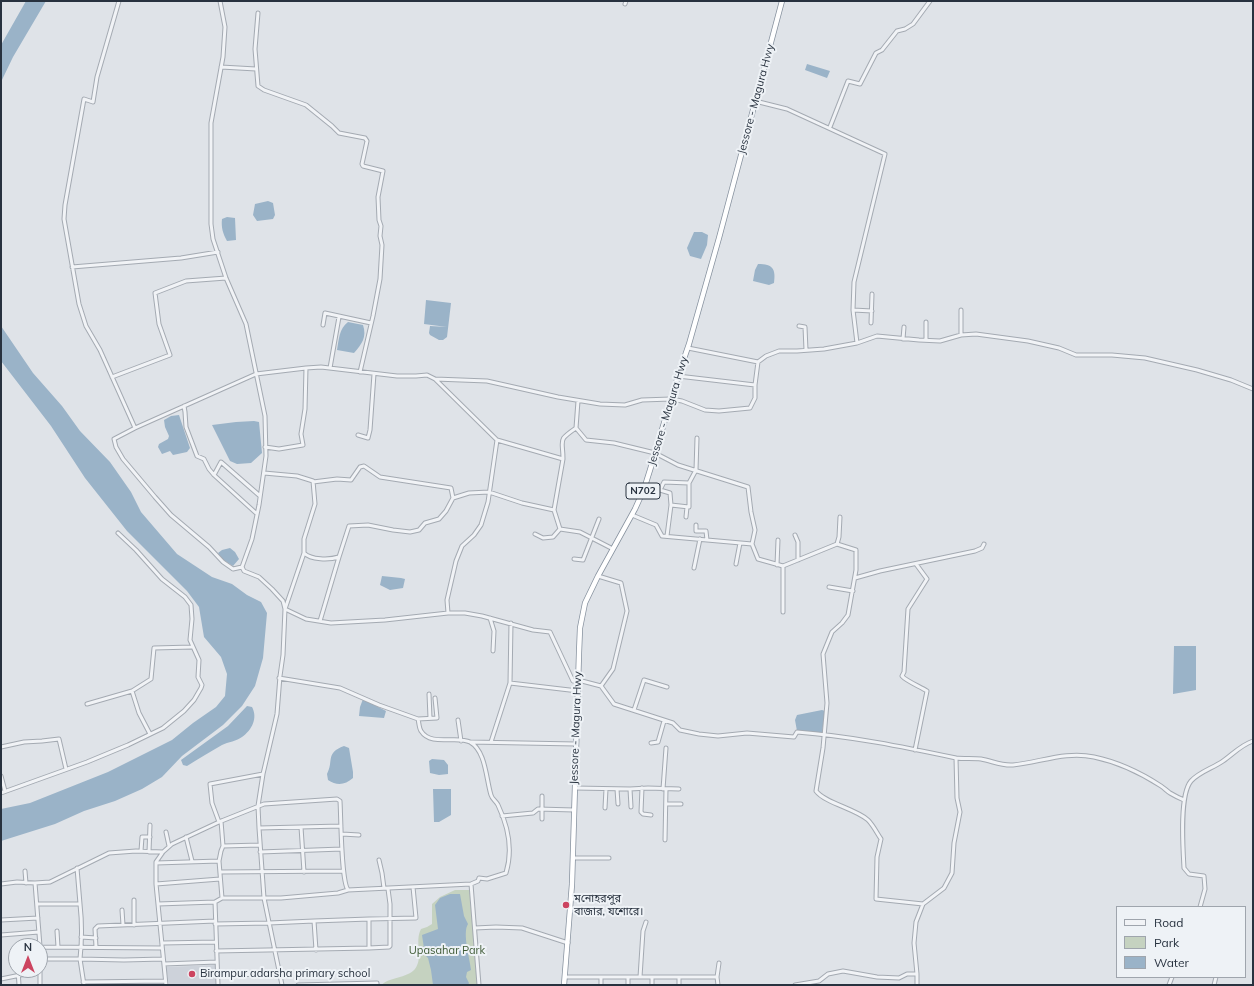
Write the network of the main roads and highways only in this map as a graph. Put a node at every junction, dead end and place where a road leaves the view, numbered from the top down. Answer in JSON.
{"nodes":[{"id":1,"x":782,"y":1,"type":"edge"},
{"id":2,"x":564,"y":985,"type":"edge"}],
"edges":[{"from":1,"to":2,"type":"highway","name":"Jessore - Magura Hwy","number":"N702"}]}
